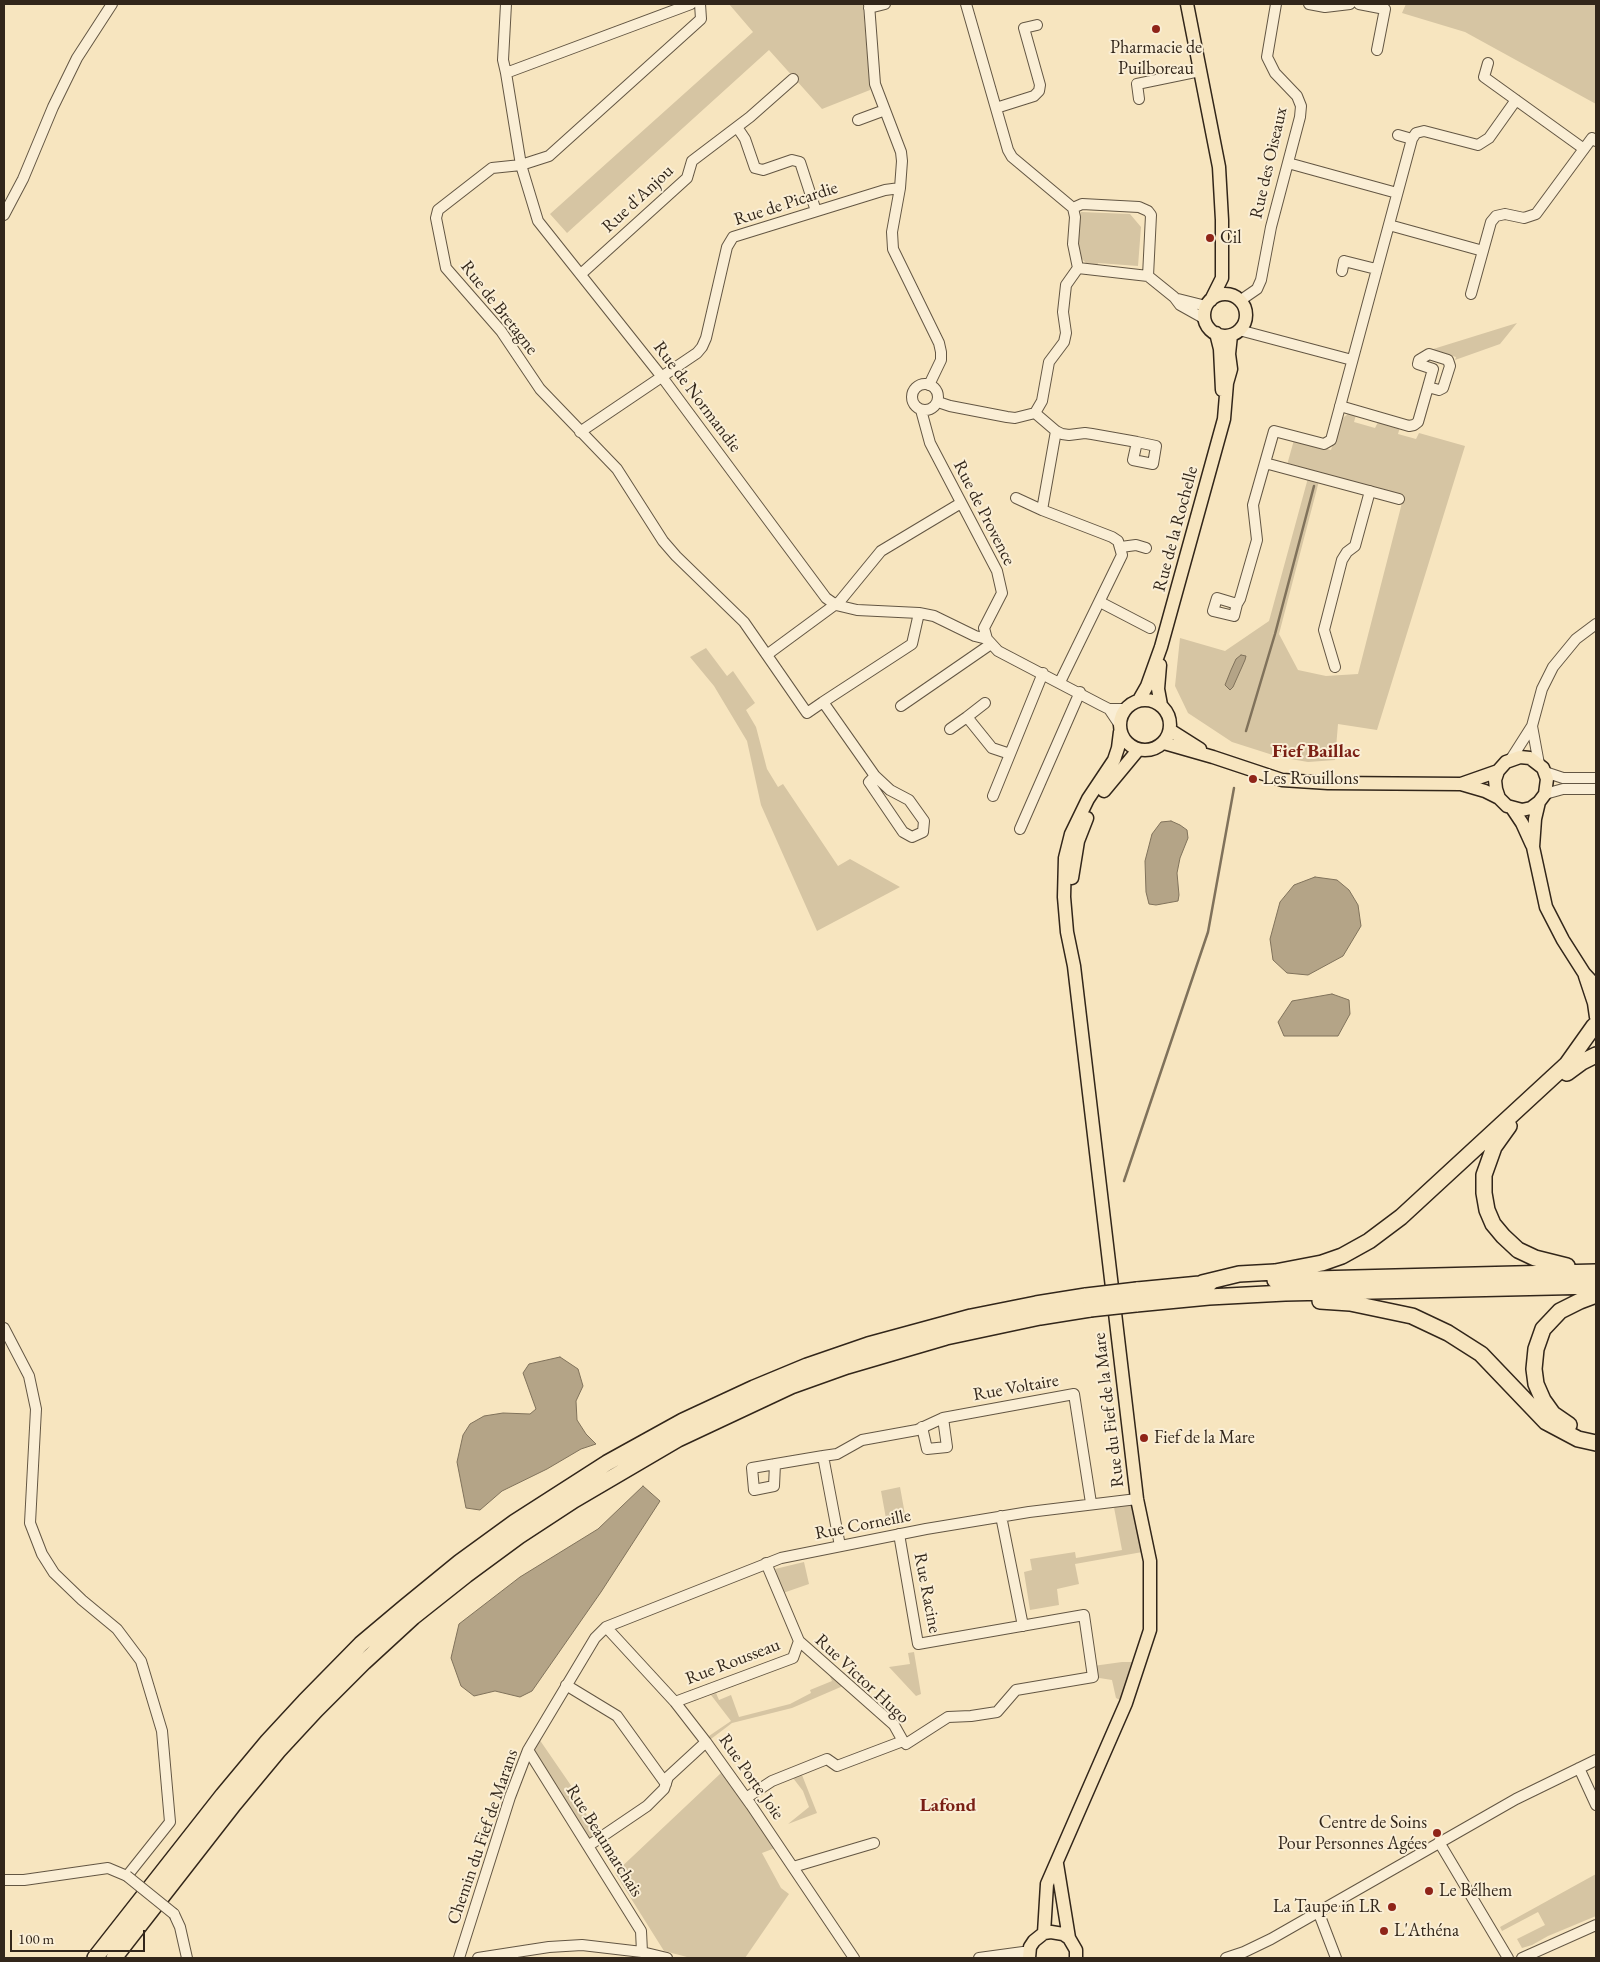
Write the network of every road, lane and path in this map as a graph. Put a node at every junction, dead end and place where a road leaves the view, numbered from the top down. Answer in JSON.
{"nodes":[{"id":1,"x":112,"y":4,"type":"edge"},
{"id":2,"x":506,"y":4,"type":"edge"},
{"id":3,"x":691,"y":4,"type":"edge"},
{"id":4,"x":700,"y":4,"type":"edge"},
{"id":5,"x":885,"y":4,"type":"edge"},
{"id":6,"x":966,"y":4,"type":"edge"},
{"id":7,"x":1187,"y":4,"type":"edge"},
{"id":8,"x":1276,"y":4,"type":"edge"},
{"id":9,"x":1309,"y":4,"type":"edge"},
{"id":10,"x":1350,"y":4,"type":"edge"},
{"id":11,"x":1359,"y":4,"type":"edge"},
{"id":12,"x":869,"y":6,"type":"edge"},
{"id":13,"x":1037,"y":25,"type":"dead end"},
{"id":14,"x":1377,"y":50,"type":"dead end"},
{"id":15,"x":1488,"y":63,"type":"dead end"},
{"id":16,"x":1200,"y":71,"type":"junction"},
{"id":17,"x":506,"y":73,"type":"junction"},
{"id":18,"x":793,"y":79,"type":"dead end"},
{"id":19,"x":1139,"y":99,"type":"dead end"},
{"id":20,"x":1516,"y":100,"type":"junction"},
{"id":21,"x":996,"y":108,"type":"junction"},
{"id":22,"x":885,"y":110,"type":"junction"},
{"id":23,"x":858,"y":120,"type":"dead end"},
{"id":24,"x":737,"y":128,"type":"junction"},
{"id":25,"x":1398,"y":135,"type":"dead end"},
{"id":26,"x":1412,"y":139,"type":"junction"},
{"id":27,"x":1596,"y":141,"type":"edge"},
{"id":28,"x":1584,"y":149,"type":"junction"},
{"id":29,"x":1288,"y":163,"type":"junction"},
{"id":30,"x":521,"y":165,"type":"junction"},
{"id":31,"x":900,"y":188,"type":"junction"},
{"id":32,"x":1397,"y":193,"type":"junction"},
{"id":33,"x":1073,"y":208,"type":"junction"},
{"id":34,"x":816,"y":211,"type":"junction"},
{"id":35,"x":4,"y":215,"type":"edge"},
{"id":36,"x":1388,"y":225,"type":"junction"},
{"id":37,"x":1483,"y":251,"type":"junction"},
{"id":38,"x":1078,"y":268,"type":"junction"},
{"id":39,"x":1376,"y":269,"type":"junction"},
{"id":40,"x":1342,"y":271,"type":"dead end"},
{"id":41,"x":580,"y":274,"type":"junction"},
{"id":42,"x":1148,"y":276,"type":"junction"},
{"id":43,"x":1222,"y":278,"type":"junction"},
{"id":44,"x":1471,"y":294,"type":"dead end"},
{"id":45,"x":1174,"y":297,"type":"junction"},
{"id":46,"x":1236,"y":297,"type":"junction"},
{"id":47,"x":1208,"y":303,"type":"junction"},
{"id":48,"x":1205,"y":319,"type":"junction"},
{"id":49,"x":1235,"y":332,"type":"junction"},
{"id":50,"x":1216,"y":334,"type":"junction"},
{"id":51,"x":1352,"y":360,"type":"junction"},
{"id":52,"x":662,"y":377,"type":"junction"},
{"id":53,"x":929,"y":384,"type":"junction"},
{"id":54,"x":1428,"y":388,"type":"dead end"},
{"id":55,"x":938,"y":402,"type":"junction"},
{"id":56,"x":1340,"y":406,"type":"junction"},
{"id":57,"x":921,"y":410,"type":"junction"},
{"id":58,"x":1035,"y":413,"type":"junction"},
{"id":59,"x":1224,"y":419,"type":"junction"},
{"id":60,"x":1056,"y":431,"type":"junction"},
{"id":61,"x":580,"y":432,"type":"junction"},
{"id":62,"x":1137,"y":442,"type":"dead end"},
{"id":63,"x":1265,"y":463,"type":"junction"},
{"id":64,"x":1370,"y":491,"type":"junction"},
{"id":65,"x":1016,"y":498,"type":"dead end"},
{"id":66,"x":1400,"y":499,"type":"dead end"},
{"id":67,"x":961,"y":503,"type":"junction"},
{"id":68,"x":1042,"y":510,"type":"junction"},
{"id":69,"x":1121,"y":547,"type":"junction"},
{"id":70,"x":1146,"y":548,"type":"dead end"},
{"id":71,"x":1100,"y":602,"type":"junction"},
{"id":72,"x":1237,"y":604,"type":"dead end"},
{"id":73,"x":836,"y":605,"type":"junction"},
{"id":74,"x":919,"y":613,"type":"junction"},
{"id":75,"x":1596,"y":624,"type":"edge"},
{"id":76,"x":984,"y":628,"type":"junction"},
{"id":77,"x":1150,"y":628,"type":"dead end"},
{"id":78,"x":969,"y":633,"type":"junction"},
{"id":79,"x":989,"y":642,"type":"junction"},
{"id":80,"x":1162,"y":648,"type":"junction"},
{"id":81,"x":768,"y":654,"type":"junction"},
{"id":82,"x":1335,"y":667,"type":"dead end"},
{"id":83,"x":1043,"y":673,"type":"junction"},
{"id":84,"x":1060,"y":682,"type":"junction"},
{"id":85,"x":1080,"y":692,"type":"junction"},
{"id":86,"x":1139,"y":700,"type":"junction"},
{"id":87,"x":823,"y":702,"type":"junction"},
{"id":88,"x":985,"y":703,"type":"dead end"},
{"id":89,"x":1161,"y":705,"type":"junction"},
{"id":90,"x":901,"y":706,"type":"dead end"},
{"id":91,"x":1109,"y":709,"type":"junction"},
{"id":92,"x":1125,"y":709,"type":"junction"},
{"id":93,"x":967,"y":716,"type":"junction"},
{"id":94,"x":1532,"y":726,"type":"junction"},
{"id":95,"x":1120,"y":728,"type":"junction"},
{"id":96,"x":950,"y":729,"type":"dead end"},
{"id":97,"x":1170,"y":730,"type":"junction"},
{"id":98,"x":1164,"y":743,"type":"junction"},
{"id":99,"x":1138,"y":750,"type":"junction"},
{"id":100,"x":1010,"y":754,"type":"junction"},
{"id":101,"x":1213,"y":757,"type":"junction"},
{"id":102,"x":1510,"y":759,"type":"junction"},
{"id":103,"x":1542,"y":768,"type":"junction"},
{"id":104,"x":1498,"y":771,"type":"junction"},
{"id":105,"x":875,"y":776,"type":"junction"},
{"id":106,"x":1596,"y":778,"type":"edge"},
{"id":107,"x":1461,"y":784,"type":"junction"},
{"id":108,"x":1596,"y":789,"type":"edge"},
{"id":109,"x":993,"y":796,"type":"dead end"},
{"id":110,"x":1499,"y":798,"type":"junction"},
{"id":111,"x":1542,"y":798,"type":"junction"},
{"id":112,"x":1512,"y":808,"type":"junction"},
{"id":113,"x":1020,"y":828,"type":"dead end"},
{"id":114,"x":1534,"y":847,"type":"junction"},
{"id":115,"x":1074,"y":966,"type":"junction"},
{"id":116,"x":1584,"y":974,"type":"junction"},
{"id":117,"x":1596,"y":986,"type":"edge"},
{"id":118,"x":1596,"y":1025,"type":"edge"},
{"id":119,"x":1596,"y":1055,"type":"edge"},
{"id":120,"x":1596,"y":1271,"type":"edge"},
{"id":121,"x":1202,"y":1283,"type":"junction"},
{"id":122,"x":1596,"y":1286,"type":"edge"},
{"id":123,"x":1285,"y":1293,"type":"junction"},
{"id":124,"x":1596,"y":1295,"type":"edge"},
{"id":125,"x":1137,"y":1297,"type":"junction"},
{"id":126,"x":1088,"y":1303,"type":"junction"},
{"id":127,"x":4,"y":1328,"type":"edge"},
{"id":128,"x":943,"y":1418,"type":"junction"},
{"id":129,"x":922,"y":1427,"type":"junction"},
{"id":130,"x":1596,"y":1434,"type":"edge"},
{"id":131,"x":1596,"y":1443,"type":"edge"},
{"id":132,"x":823,"y":1456,"type":"junction"},
{"id":133,"x":775,"y":1464,"type":"dead end"},
{"id":134,"x":1137,"y":1499,"type":"junction"},
{"id":135,"x":1091,"y":1504,"type":"junction"},
{"id":136,"x":1001,"y":1516,"type":"junction"},
{"id":137,"x":899,"y":1534,"type":"junction"},
{"id":138,"x":840,"y":1546,"type":"junction"},
{"id":139,"x":766,"y":1563,"type":"junction"},
{"id":140,"x":1023,"y":1626,"type":"junction"},
{"id":141,"x":606,"y":1627,"type":"junction"},
{"id":142,"x":799,"y":1641,"type":"junction"},
{"id":143,"x":810,"y":1652,"type":"junction"},
{"id":144,"x":793,"y":1658,"type":"junction"},
{"id":145,"x":566,"y":1685,"type":"junction"},
{"id":146,"x":675,"y":1702,"type":"junction"},
{"id":147,"x":903,"y":1741,"type":"junction"},
{"id":148,"x":706,"y":1742,"type":"junction"},
{"id":149,"x":528,"y":1750,"type":"junction"},
{"id":150,"x":1596,"y":1760,"type":"edge"},
{"id":151,"x":1579,"y":1768,"type":"junction"},
{"id":152,"x":666,"y":1784,"type":"junction"},
{"id":153,"x":746,"y":1798,"type":"junction"},
{"id":154,"x":1596,"y":1805,"type":"edge"},
{"id":155,"x":1439,"y":1842,"type":"junction"},
{"id":156,"x":874,"y":1843,"type":"dead end"},
{"id":157,"x":588,"y":1846,"type":"junction"},
{"id":158,"x":1057,"y":1864,"type":"junction"},
{"id":159,"x":793,"y":1867,"type":"junction"},
{"id":160,"x":127,"y":1876,"type":"junction"},
{"id":161,"x":4,"y":1880,"type":"edge"},
{"id":162,"x":1318,"y":1911,"type":"junction"},
{"id":163,"x":1596,"y":1925,"type":"edge"},
{"id":164,"x":1044,"y":1933,"type":"junction"},
{"id":165,"x":1069,"y":1938,"type":"junction"},
{"id":166,"x":642,"y":1952,"type":"junction"},
{"id":167,"x":1029,"y":1956,"type":"edge"},
{"id":168,"x":95,"y":1958,"type":"edge"},
{"id":169,"x":114,"y":1958,"type":"edge"},
{"id":170,"x":187,"y":1958,"type":"edge"},
{"id":171,"x":459,"y":1958,"type":"edge"},
{"id":172,"x":478,"y":1958,"type":"edge"},
{"id":173,"x":667,"y":1958,"type":"edge"},
{"id":174,"x":854,"y":1958,"type":"edge"},
{"id":175,"x":979,"y":1958,"type":"edge"},
{"id":176,"x":1076,"y":1958,"type":"edge"},
{"id":177,"x":1226,"y":1958,"type":"edge"},
{"id":178,"x":1336,"y":1958,"type":"edge"},
{"id":179,"x":1508,"y":1958,"type":"edge"},
{"id":180,"x":1522,"y":1958,"type":"edge"}],
"edges":[{"from":1,"to":35,"type":"street"},
{"from":2,"to":17,"type":"street","name":"Rue de Normandie"},
{"from":3,"to":17,"type":"street"},
{"from":4,"to":30,"type":"street","name":"Rue de Bretagne"},
{"from":5,"to":12,"type":"street"},
{"from":6,"to":21,"type":"street"},
{"from":7,"to":16,"type":"main road"},
{"from":8,"to":29,"type":"street","name":"Rue des Oiseaux"},
{"from":9,"to":10,"type":"street"},
{"from":11,"to":14,"type":"street"},
{"from":12,"to":22,"type":"street"},
{"from":13,"to":21,"type":"street"},
{"from":15,"to":20,"type":"street"},
{"from":16,"to":19,"type":"street"},
{"from":16,"to":43,"type":"main road"},
{"from":17,"to":30,"type":"street","name":"Rue de Normandie"},
{"from":18,"to":24,"type":"street","name":"Rue d'Anjou"},
{"from":20,"to":26,"type":"street"},
{"from":20,"to":28,"type":"street"},
{"from":21,"to":33,"type":"street"},
{"from":22,"to":23,"type":"street"},
{"from":22,"to":31,"type":"street"},
{"from":24,"to":34,"type":"street"},
{"from":24,"to":41,"type":"street","name":"Rue d'Anjou"},
{"from":25,"to":26,"type":"street"},
{"from":26,"to":32,"type":"street"},
{"from":27,"to":28,"type":"street"},
{"from":28,"to":37,"type":"street"},
{"from":29,"to":32,"type":"street"},
{"from":29,"to":46,"type":"street","name":"Rue des Oiseaux"},
{"from":30,"to":41,"type":"street","name":"Rue de Normandie"},
{"from":30,"to":61,"type":"street","name":"Rue de Bretagne"},
{"from":31,"to":34,"type":"street","name":"Rue de Picardie"},
{"from":31,"to":53,"type":"street"},
{"from":32,"to":36,"type":"street"},
{"from":33,"to":38,"type":"street"},
{"from":33,"to":42,"type":"street"},
{"from":34,"to":52,"type":"street","name":"Rue de Picardie"},
{"from":36,"to":37,"type":"street"},
{"from":36,"to":39,"type":"street"},
{"from":37,"to":44,"type":"street"},
{"from":38,"to":42,"type":"street"},
{"from":38,"to":58,"type":"street"},
{"from":39,"to":40,"type":"street"},
{"from":39,"to":51,"type":"street"},
{"from":41,"to":52,"type":"street","name":"Rue de Normandie"},
{"from":42,"to":45,"type":"street"},
{"from":43,"to":46,"type":"main road"},
{"from":43,"to":47,"type":"main road"},
{"from":45,"to":47,"type":"street"},
{"from":45,"to":48,"type":"street"},
{"from":46,"to":47,"type":"main road"},
{"from":46,"to":49,"type":"main road"},
{"from":47,"to":48,"type":"main road"},
{"from":48,"to":50,"type":"main road"},
{"from":49,"to":50,"type":"main road"},
{"from":49,"to":51,"type":"street"},
{"from":49,"to":59,"type":"main road","name":"Rue de la Rochelle"},
{"from":50,"to":59,"type":"main road","name":"Rue de la Rochelle"},
{"from":51,"to":56,"type":"street"},
{"from":52,"to":61,"type":"street","name":"Rue de Picardie"},
{"from":52,"to":73,"type":"street","name":"Rue de Normandie"},
{"from":53,"to":55,"type":"street"},
{"from":53,"to":57,"type":"street"},
{"from":54,"to":56,"type":"street"},
{"from":55,"to":57,"type":"street"},
{"from":55,"to":58,"type":"street"},
{"from":56,"to":63,"type":"street"},
{"from":57,"to":67,"type":"street","name":"Rue de Provence"},
{"from":58,"to":60,"type":"street"},
{"from":59,"to":80,"type":"main road","name":"Rue de la Rochelle"},
{"from":60,"to":62,"type":"street"},
{"from":60,"to":68,"type":"street"},
{"from":61,"to":81,"type":"street","name":"Rue de Bretagne"},
{"from":63,"to":64,"type":"street"},
{"from":63,"to":72,"type":"street"},
{"from":64,"to":66,"type":"street"},
{"from":64,"to":82,"type":"street"},
{"from":65,"to":68,"type":"street"},
{"from":67,"to":73,"type":"street"},
{"from":67,"to":76,"type":"street","name":"Rue de Provence"},
{"from":68,"to":69,"type":"street"},
{"from":69,"to":70,"type":"street"},
{"from":69,"to":71,"type":"street"},
{"from":71,"to":77,"type":"street"},
{"from":71,"to":84,"type":"street"},
{"from":73,"to":74,"type":"street"},
{"from":73,"to":81,"type":"street"},
{"from":74,"to":78,"type":"street"},
{"from":74,"to":87,"type":"street"},
{"from":75,"to":94,"type":"street"},
{"from":76,"to":78,"type":"street"},
{"from":76,"to":79,"type":"street"},
{"from":78,"to":79,"type":"street"},
{"from":79,"to":83,"type":"street"},
{"from":79,"to":90,"type":"street"},
{"from":80,"to":86,"type":"main road","name":"Rue de la Rochelle"},
{"from":80,"to":89,"type":"main road","name":"Rue de la Rochelle"},
{"from":81,"to":87,"type":"street","name":"Rue de Bretagne"},
{"from":83,"to":84,"type":"street"},
{"from":83,"to":100,"type":"street"},
{"from":84,"to":85,"type":"street"},
{"from":85,"to":91,"type":"street"},
{"from":85,"to":113,"type":"street"},
{"from":86,"to":89,"type":"main road"},
{"from":86,"to":92,"type":"main road"},
{"from":87,"to":105,"type":"street"},
{"from":88,"to":93,"type":"street"},
{"from":89,"to":97,"type":"main road"},
{"from":91,"to":92,"type":"street"},
{"from":91,"to":95,"type":"street"},
{"from":92,"to":95,"type":"main road"},
{"from":93,"to":96,"type":"street"},
{"from":93,"to":100,"type":"street"},
{"from":94,"to":102,"type":"street"},
{"from":94,"to":103,"type":"street"},
{"from":95,"to":99,"type":"main road"},
{"from":95,"to":115,"type":"main road","name":"Rue du Fief de la Mare"},
{"from":97,"to":98,"type":"main road"},
{"from":97,"to":101,"type":"main road"},
{"from":98,"to":99,"type":"main road"},
{"from":98,"to":101,"type":"main road"},
{"from":99,"to":115,"type":"main road","name":"Rue du Fief de la Mare"},
{"from":100,"to":109,"type":"street"},
{"from":101,"to":107,"type":"main road"},
{"from":102,"to":103,"type":"main road"},
{"from":102,"to":104,"type":"main road"},
{"from":103,"to":106,"type":"street"},
{"from":103,"to":111,"type":"main road"},
{"from":104,"to":107,"type":"main road"},
{"from":104,"to":110,"type":"main road"},
{"from":105,"to":105,"type":"street"},
{"from":107,"to":110,"type":"main road"},
{"from":108,"to":111,"type":"street"},
{"from":110,"to":112,"type":"main road"},
{"from":111,"to":112,"type":"main road"},
{"from":111,"to":114,"type":"main road"},
{"from":112,"to":114,"type":"main road"},
{"from":114,"to":116,"type":"main road"},
{"from":115,"to":134,"type":"main road","name":"Rue du Fief de la Mare"},
{"from":116,"to":117,"type":"main road"},
{"from":116,"to":118,"type":"main road"},
{"from":118,"to":121,"type":"highway"},
{"from":119,"to":120,"type":"highway"},
{"from":120,"to":121,"type":"highway"},
{"from":121,"to":125,"type":"highway"},
{"from":122,"to":123,"type":"highway"},
{"from":123,"to":125,"type":"highway"},
{"from":123,"to":131,"type":"highway"},
{"from":124,"to":130,"type":"highway"},
{"from":125,"to":126,"type":"highway","bridge":true},
{"from":126,"to":168,"type":"highway"},
{"from":126,"to":169,"type":"highway"},
{"from":127,"to":160,"type":"street"},
{"from":128,"to":129,"type":"street","name":"Rue Voltaire"},
{"from":128,"to":129,"type":"street"},
{"from":128,"to":135,"type":"street","name":"Rue Voltaire"},
{"from":129,"to":132,"type":"street","name":"Rue Voltaire"},
{"from":132,"to":133,"type":"street","name":"Rue Voltaire"},
{"from":132,"to":138,"type":"street"},
{"from":134,"to":135,"type":"street","name":"Rue Corneille"},
{"from":134,"to":158,"type":"main road","name":"Rue du Fief de la Mare"},
{"from":135,"to":136,"type":"street","name":"Rue Corneille"},
{"from":136,"to":137,"type":"street","name":"Rue Corneille"},
{"from":136,"to":140,"type":"street"},
{"from":137,"to":138,"type":"street","name":"Rue Corneille"},
{"from":137,"to":140,"type":"street","name":"Rue Racine"},
{"from":138,"to":139,"type":"street","name":"Rue Corneille"},
{"from":139,"to":141,"type":"street","name":"Rue Corneille"},
{"from":139,"to":142,"type":"street","name":"Rue Rousseau"},
{"from":140,"to":147,"type":"street","name":"Rue Racine"},
{"from":141,"to":145,"type":"street","name":"Chemin du Fief de Marans"},
{"from":141,"to":146,"type":"street","name":"Rue Porte Joie"},
{"from":142,"to":143,"type":"street","name":"Rue Victor Hugo"},
{"from":142,"to":144,"type":"street","name":"Rue Rousseau"},
{"from":143,"to":144,"type":"street"},
{"from":143,"to":147,"type":"street","name":"Rue Victor Hugo"},
{"from":144,"to":146,"type":"street","name":"Rue Rousseau"},
{"from":145,"to":149,"type":"street","name":"Chemin du Fief de Marans"},
{"from":145,"to":152,"type":"street"},
{"from":146,"to":148,"type":"street","name":"Rue Porte Joie"},
{"from":147,"to":153,"type":"street"},
{"from":148,"to":152,"type":"street"},
{"from":148,"to":153,"type":"street","name":"Rue Porte Joie"},
{"from":149,"to":157,"type":"street","name":"Rue Beaumarchais"},
{"from":149,"to":171,"type":"street","name":"Chemin du Fief de Marans"},
{"from":150,"to":151,"type":"street"},
{"from":151,"to":154,"type":"street"},
{"from":151,"to":155,"type":"street"},
{"from":152,"to":157,"type":"street"},
{"from":153,"to":159,"type":"street","name":"Rue Porte Joie"},
{"from":155,"to":162,"type":"street"},
{"from":155,"to":179,"type":"street"},
{"from":156,"to":159,"type":"street"},
{"from":157,"to":166,"type":"street","name":"Rue Beaumarchais"},
{"from":158,"to":164,"type":"main road","name":"Rue du Fief de la Mare"},
{"from":158,"to":165,"type":"main road"},
{"from":159,"to":174,"type":"street","name":"Rue Porte Joie"},
{"from":160,"to":161,"type":"street"},
{"from":160,"to":170,"type":"street","bridge":true},
{"from":162,"to":177,"type":"street"},
{"from":162,"to":178,"type":"street"},
{"from":163,"to":180,"type":"street"},
{"from":164,"to":165,"type":"main road"},
{"from":164,"to":167,"type":"main road"},
{"from":165,"to":176,"type":"main road"},
{"from":166,"to":172,"type":"street"},
{"from":166,"to":173,"type":"street"},
{"from":167,"to":175,"type":"street"}]}
